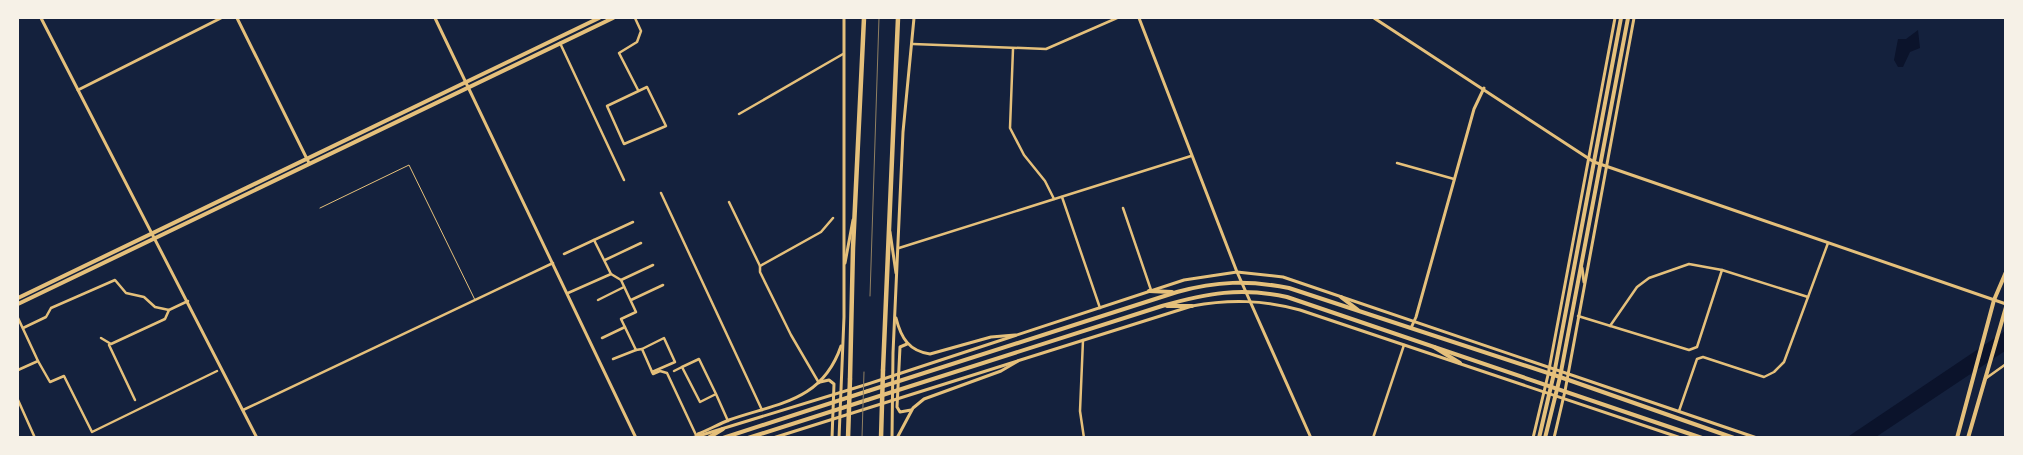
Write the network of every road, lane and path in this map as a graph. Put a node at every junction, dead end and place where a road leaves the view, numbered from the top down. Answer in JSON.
{"nodes":[{"id":1,"x":41,"y":18,"type":"edge"},
{"id":2,"x":221,"y":18,"type":"edge"},
{"id":3,"x":237,"y":18,"type":"edge"},
{"id":4,"x":435,"y":18,"type":"edge"},
{"id":5,"x":599,"y":18,"type":"edge"},
{"id":6,"x":612,"y":18,"type":"edge"},
{"id":7,"x":635,"y":18,"type":"edge"},
{"id":8,"x":844,"y":18,"type":"edge"},
{"id":9,"x":864,"y":18,"type":"edge"},
{"id":10,"x":898,"y":18,"type":"edge"},
{"id":11,"x":914,"y":18,"type":"edge"},
{"id":12,"x":1117,"y":18,"type":"edge"},
{"id":13,"x":1139,"y":18,"type":"edge"},
{"id":14,"x":1374,"y":18,"type":"edge"},
{"id":15,"x":1615,"y":18,"type":"edge"},
{"id":16,"x":1621,"y":18,"type":"edge"},
{"id":17,"x":1628,"y":18,"type":"edge"},
{"id":18,"x":1634,"y":18,"type":"edge"},
{"id":19,"x":559,"y":42,"type":"junction"},
{"id":20,"x":913,"y":44,"type":"junction"},
{"id":21,"x":1013,"y":49,"type":"junction"},
{"id":22,"x":843,"y":54,"type":"junction"},
{"id":23,"x":1622,"y":79,"type":"junction"},
{"id":24,"x":465,"y":82,"type":"junction"},
{"id":25,"x":467,"y":87,"type":"junction"},
{"id":26,"x":1484,"y":88,"type":"junction"},
{"id":27,"x":78,"y":90,"type":"junction"},
{"id":28,"x":638,"y":90,"type":"junction"},
{"id":29,"x":1614,"y":91,"type":"junction"},
{"id":30,"x":739,"y":114,"type":"dead end"},
{"id":31,"x":1191,"y":156,"type":"junction"},
{"id":32,"x":307,"y":158,"type":"junction"},
{"id":33,"x":1589,"y":158,"type":"junction"},
{"id":34,"x":1594,"y":162,"type":"junction"},
{"id":35,"x":309,"y":163,"type":"junction"},
{"id":36,"x":1397,"y":163,"type":"dead end"},
{"id":37,"x":1600,"y":165,"type":"junction"},
{"id":38,"x":1606,"y":167,"type":"junction"},
{"id":39,"x":1454,"y":179,"type":"junction"},
{"id":40,"x":624,"y":180,"type":"dead end"},
{"id":41,"x":661,"y":193,"type":"dead end"},
{"id":42,"x":1062,"y":197,"type":"junction"},
{"id":43,"x":1054,"y":199,"type":"junction"},
{"id":44,"x":729,"y":202,"type":"dead end"},
{"id":45,"x":855,"y":204,"type":"junction"},
{"id":46,"x":320,"y":208,"type":"dead end"},
{"id":47,"x":1123,"y":208,"type":"dead end"},
{"id":48,"x":833,"y":218,"type":"dead end"},
{"id":49,"x":633,"y":222,"type":"dead end"},
{"id":50,"x":890,"y":225,"type":"junction"},
{"id":51,"x":152,"y":232,"type":"junction"},
{"id":52,"x":155,"y":238,"type":"junction"},
{"id":53,"x":594,"y":240,"type":"junction"},
{"id":54,"x":641,"y":243,"type":"dead end"},
{"id":55,"x":1828,"y":243,"type":"junction"},
{"id":56,"x":899,"y":248,"type":"junction"},
{"id":57,"x":564,"y":254,"type":"dead end"},
{"id":58,"x":1576,"y":259,"type":"junction"},
{"id":59,"x":604,"y":260,"type":"junction"},
{"id":60,"x":553,"y":262,"type":"junction"},
{"id":61,"x":653,"y":265,"type":"dead end"},
{"id":62,"x":1581,"y":265,"type":"junction"},
{"id":63,"x":760,"y":266,"type":"junction"},
{"id":64,"x":1722,"y":270,"type":"junction"},
{"id":65,"x":843,"y":272,"type":"junction"},
{"id":66,"x":1237,"y":272,"type":"junction"},
{"id":67,"x":2006,"y":272,"type":"edge"},
{"id":68,"x":612,"y":274,"type":"junction"},
{"id":69,"x":621,"y":280,"type":"junction"},
{"id":70,"x":1566,"y":280,"type":"junction"},
{"id":71,"x":897,"y":281,"type":"junction"},
{"id":72,"x":1242,"y":281,"type":"junction"},
{"id":73,"x":1584,"y":285,"type":"junction"},
{"id":74,"x":663,"y":286,"type":"dead end"},
{"id":75,"x":624,"y":287,"type":"junction"},
{"id":76,"x":1150,"y":291,"type":"junction"},
{"id":77,"x":1247,"y":291,"type":"junction"},
{"id":78,"x":1177,"y":292,"type":"junction"},
{"id":79,"x":568,"y":293,"type":"junction"},
{"id":80,"x":1341,"y":297,"type":"junction"},
{"id":81,"x":1808,"y":297,"type":"junction"},
{"id":82,"x":18,"y":298,"type":"edge"},
{"id":83,"x":475,"y":300,"type":"junction"},
{"id":84,"x":598,"y":300,"type":"dead end"},
{"id":85,"x":630,"y":300,"type":"junction"},
{"id":86,"x":1250,"y":300,"type":"junction"},
{"id":87,"x":1994,"y":300,"type":"junction"},
{"id":88,"x":188,"y":301,"type":"junction"},
{"id":89,"x":18,"y":304,"type":"edge"},
{"id":90,"x":1162,"y":306,"type":"junction"},
{"id":91,"x":1192,"y":306,"type":"junction"},
{"id":92,"x":2006,"y":306,"type":"edge"},
{"id":93,"x":1100,"y":308,"type":"junction"},
{"id":94,"x":169,"y":310,"type":"junction"},
{"id":95,"x":1360,"y":312,"type":"junction"},
{"id":96,"x":896,"y":316,"type":"junction"},
{"id":97,"x":1578,"y":316,"type":"junction"},
{"id":98,"x":18,"y":318,"type":"edge"},
{"id":99,"x":1415,"y":322,"type":"junction"},
{"id":100,"x":1610,"y":326,"type":"junction"},
{"id":101,"x":625,"y":327,"type":"junction"},
{"id":102,"x":22,"y":328,"type":"junction"},
{"id":103,"x":1410,"y":328,"type":"junction"},
{"id":104,"x":1085,"y":331,"type":"junction"},
{"id":105,"x":1023,"y":334,"type":"junction"},
{"id":106,"x":101,"y":338,"type":"dead end"},
{"id":107,"x":602,"y":338,"type":"dead end"},
{"id":108,"x":1083,"y":340,"type":"junction"},
{"id":109,"x":843,"y":341,"type":"junction"},
{"id":110,"x":907,"y":344,"type":"junction"},
{"id":111,"x":1404,"y":344,"type":"junction"},
{"id":112,"x":1428,"y":344,"type":"junction"},
{"id":113,"x":109,"y":345,"type":"junction"},
{"id":114,"x":642,"y":348,"type":"junction"},
{"id":115,"x":636,"y":350,"type":"junction"},
{"id":116,"x":1024,"y":358,"type":"junction"},
{"id":117,"x":613,"y":359,"type":"dead end"},
{"id":118,"x":38,"y":361,"type":"junction"},
{"id":119,"x":1460,"y":363,"type":"junction"},
{"id":120,"x":2006,"y":364,"type":"edge"},
{"id":121,"x":682,"y":368,"type":"junction"},
{"id":122,"x":1550,"y":368,"type":"junction"},
{"id":123,"x":1555,"y":369,"type":"junction"},
{"id":124,"x":18,"y":370,"type":"edge"},
{"id":125,"x":1561,"y":371,"type":"junction"},
{"id":126,"x":217,"y":372,"type":"dead end"},
{"id":127,"x":652,"y":372,"type":"junction"},
{"id":128,"x":674,"y":372,"type":"dead end"},
{"id":129,"x":1567,"y":373,"type":"junction"},
{"id":130,"x":1551,"y":376,"type":"junction"},
{"id":131,"x":1560,"y":377,"type":"junction"},
{"id":132,"x":1566,"y":379,"type":"junction"},
{"id":133,"x":1984,"y":379,"type":"junction"},
{"id":134,"x":819,"y":382,"type":"junction"},
{"id":135,"x":1546,"y":383,"type":"junction"},
{"id":136,"x":1552,"y":385,"type":"junction"},
{"id":137,"x":1557,"y":389,"type":"junction"},
{"id":138,"x":1565,"y":391,"type":"junction"},
{"id":139,"x":1544,"y":392,"type":"junction"},
{"id":140,"x":1550,"y":393,"type":"junction"},
{"id":141,"x":716,"y":394,"type":"junction"},
{"id":142,"x":1556,"y":396,"type":"junction"},
{"id":143,"x":1563,"y":398,"type":"junction"},
{"id":144,"x":136,"y":400,"type":"dead end"},
{"id":145,"x":18,"y":401,"type":"edge"},
{"id":146,"x":913,"y":408,"type":"junction"},
{"id":147,"x":243,"y":410,"type":"junction"},
{"id":148,"x":762,"y":410,"type":"junction"},
{"id":149,"x":1679,"y":411,"type":"junction"},
{"id":150,"x":728,"y":420,"type":"junction"},
{"id":151,"x":723,"y":429,"type":"junction"},
{"id":152,"x":693,"y":437,"type":"edge"},
{"id":153,"x":35,"y":438,"type":"edge"},
{"id":154,"x":257,"y":438,"type":"edge"},
{"id":155,"x":636,"y":438,"type":"edge"},
{"id":156,"x":708,"y":438,"type":"edge"},
{"id":157,"x":723,"y":438,"type":"edge"},
{"id":158,"x":748,"y":438,"type":"edge"},
{"id":159,"x":773,"y":438,"type":"edge"},
{"id":160,"x":795,"y":438,"type":"edge"},
{"id":161,"x":812,"y":438,"type":"edge"},
{"id":162,"x":832,"y":438,"type":"edge"},
{"id":163,"x":839,"y":438,"type":"edge"},
{"id":164,"x":848,"y":438,"type":"edge"},
{"id":165,"x":881,"y":438,"type":"edge"},
{"id":166,"x":892,"y":438,"type":"edge"},
{"id":167,"x":897,"y":438,"type":"edge"},
{"id":168,"x":1084,"y":438,"type":"edge"},
{"id":169,"x":1311,"y":438,"type":"edge"},
{"id":170,"x":1373,"y":438,"type":"edge"},
{"id":171,"x":1533,"y":438,"type":"edge"},
{"id":172,"x":1539,"y":438,"type":"edge"},
{"id":173,"x":1545,"y":438,"type":"edge"},
{"id":174,"x":1554,"y":438,"type":"edge"},
{"id":175,"x":1681,"y":438,"type":"edge"},
{"id":176,"x":1702,"y":438,"type":"edge"},
{"id":177,"x":1734,"y":438,"type":"edge"},
{"id":178,"x":1758,"y":438,"type":"edge"},
{"id":179,"x":1956,"y":438,"type":"edge"},
{"id":180,"x":1968,"y":438,"type":"edge"}],
"edges":[{"from":1,"to":27,"type":"street"},
{"from":2,"to":27,"type":"street"},
{"from":3,"to":32,"type":"street"},
{"from":4,"to":24,"type":"street"},
{"from":5,"to":24,"type":"main road"},
{"from":6,"to":19,"type":"main road"},
{"from":7,"to":28,"type":"street"},
{"from":8,"to":22,"type":"street"},
{"from":9,"to":45,"type":"highway"},
{"from":10,"to":50,"type":"highway"},
{"from":11,"to":20,"type":"street"},
{"from":12,"to":21,"type":"street"},
{"from":13,"to":31,"type":"street"},
{"from":14,"to":26,"type":"street"},
{"from":15,"to":33,"type":"street"},
{"from":16,"to":34,"type":"main road"},
{"from":17,"to":29,"type":"main road"},
{"from":18,"to":23,"type":"street"},
{"from":19,"to":25,"type":"main road"},
{"from":19,"to":40,"type":"street"},
{"from":20,"to":21,"type":"street"},
{"from":20,"to":56,"type":"street"},
{"from":21,"to":43,"type":"street"},
{"from":22,"to":30,"type":"street"},
{"from":22,"to":65,"type":"street"},
{"from":23,"to":29,"type":"street"},
{"from":23,"to":38,"type":"street"},
{"from":24,"to":25,"type":"street"},
{"from":24,"to":32,"type":"main road"},
{"from":25,"to":35,"type":"main road"},
{"from":25,"to":60,"type":"street"},
{"from":26,"to":33,"type":"street"},
{"from":26,"to":39,"type":"street"},
{"from":27,"to":51,"type":"street"},
{"from":28,"to":28,"type":"street"},
{"from":29,"to":37,"type":"main road"},
{"from":31,"to":42,"type":"street"},
{"from":31,"to":66,"type":"street"},
{"from":32,"to":35,"type":"street"},
{"from":32,"to":51,"type":"main road"},
{"from":33,"to":34,"type":"street"},
{"from":33,"to":70,"type":"street"},
{"from":34,"to":37,"type":"street"},
{"from":34,"to":58,"type":"main road"},
{"from":35,"to":52,"type":"main road"},
{"from":36,"to":39,"type":"street"},
{"from":37,"to":38,"type":"street"},
{"from":37,"to":62,"type":"main road"},
{"from":38,"to":55,"type":"street"},
{"from":38,"to":73,"type":"street"},
{"from":39,"to":99,"type":"street"},
{"from":41,"to":148,"type":"street"},
{"from":42,"to":43,"type":"street"},
{"from":42,"to":93,"type":"street"},
{"from":43,"to":56,"type":"street"},
{"from":44,"to":63,"type":"street"},
{"from":45,"to":65,"type":"street"},
{"from":45,"to":164,"type":"highway"},
{"from":46,"to":83,"type":"lane"},
{"from":47,"to":76,"type":"street"},
{"from":48,"to":63,"type":"street"},
{"from":49,"to":53,"type":"street"},
{"from":50,"to":71,"type":"street"},
{"from":50,"to":165,"type":"highway"},
{"from":51,"to":52,"type":"street"},
{"from":51,"to":82,"type":"main road"},
{"from":52,"to":88,"type":"street"},
{"from":52,"to":89,"type":"main road"},
{"from":53,"to":57,"type":"street"},
{"from":53,"to":59,"type":"street"},
{"from":54,"to":59,"type":"street"},
{"from":55,"to":81,"type":"street"},
{"from":55,"to":87,"type":"street"},
{"from":56,"to":71,"type":"street"},
{"from":58,"to":70,"type":"street"},
{"from":58,"to":123,"type":"main road"},
{"from":59,"to":68,"type":"street"},
{"from":60,"to":79,"type":"street"},
{"from":60,"to":83,"type":"street"},
{"from":61,"to":69,"type":"street"},
{"from":62,"to":73,"type":"street"},
{"from":62,"to":125,"type":"main road"},
{"from":63,"to":134,"type":"street"},
{"from":64,"to":81,"type":"street"},
{"from":64,"to":100,"type":"street"},
{"from":64,"to":100,"type":"street"},
{"from":65,"to":109,"type":"street"},
{"from":66,"to":72,"type":"street"},
{"from":66,"to":76,"type":"street"},
{"from":66,"to":80,"type":"street"},
{"from":67,"to":87,"type":"main road"},
{"from":68,"to":69,"type":"street"},
{"from":68,"to":79,"type":"street"},
{"from":69,"to":75,"type":"street"},
{"from":70,"to":122,"type":"street"},
{"from":71,"to":96,"type":"street"},
{"from":72,"to":77,"type":"street"},
{"from":72,"to":78,"type":"main road"},
{"from":72,"to":95,"type":"main road"},
{"from":73,"to":97,"type":"street"},
{"from":74,"to":85,"type":"street"},
{"from":75,"to":84,"type":"street"},
{"from":75,"to":85,"type":"street"},
{"from":76,"to":78,"type":"main road"},
{"from":76,"to":93,"type":"street"},
{"from":77,"to":86,"type":"street"},
{"from":77,"to":90,"type":"main road"},
{"from":77,"to":112,"type":"main road"},
{"from":78,"to":157,"type":"main road"},
{"from":79,"to":155,"type":"street"},
{"from":80,"to":95,"type":"main road"},
{"from":80,"to":99,"type":"street"},
{"from":81,"to":149,"type":"street"},
{"from":83,"to":147,"type":"street"},
{"from":85,"to":101,"type":"street"},
{"from":86,"to":91,"type":"street"},
{"from":86,"to":111,"type":"street"},
{"from":86,"to":169,"type":"street"},
{"from":87,"to":92,"type":"street"},
{"from":87,"to":179,"type":"main road"},
{"from":88,"to":94,"type":"street"},
{"from":88,"to":147,"type":"street"},
{"from":90,"to":91,"type":"main road"},
{"from":90,"to":104,"type":"main road"},
{"from":91,"to":108,"type":"street"},
{"from":92,"to":133,"type":"main road"},
{"from":93,"to":105,"type":"street"},
{"from":94,"to":102,"type":"street"},
{"from":94,"to":113,"type":"street"},
{"from":95,"to":103,"type":"main road"},
{"from":96,"to":110,"type":"street"},
{"from":96,"to":166,"type":"street"},
{"from":97,"to":100,"type":"street"},
{"from":97,"to":129,"type":"street"},
{"from":98,"to":102,"type":"street"},
{"from":99,"to":103,"type":"street"},
{"from":99,"to":122,"type":"street"},
{"from":101,"to":107,"type":"street"},
{"from":101,"to":115,"type":"street"},
{"from":102,"to":118,"type":"street"},
{"from":103,"to":130,"type":"main road"},
{"from":104,"to":108,"type":"street"},
{"from":104,"to":158,"type":"main road"},
{"from":105,"to":110,"type":"street"},
{"from":105,"to":151,"type":"street"},
{"from":106,"to":113,"type":"street"},
{"from":108,"to":116,"type":"street"},
{"from":108,"to":168,"type":"street"},
{"from":109,"to":134,"type":"street"},
{"from":109,"to":163,"type":"street"},
{"from":110,"to":146,"type":"street"},
{"from":111,"to":119,"type":"street"},
{"from":111,"to":170,"type":"street"},
{"from":112,"to":119,"type":"main road"},
{"from":112,"to":135,"type":"main road"},
{"from":113,"to":144,"type":"street"},
{"from":114,"to":115,"type":"street"},
{"from":114,"to":127,"type":"street"},
{"from":114,"to":127,"type":"street"},
{"from":115,"to":117,"type":"street"},
{"from":116,"to":146,"type":"street"},
{"from":116,"to":159,"type":"street"},
{"from":118,"to":124,"type":"street"},
{"from":118,"to":126,"type":"street"},
{"from":119,"to":139,"type":"street"},
{"from":120,"to":133,"type":"street"},
{"from":121,"to":128,"type":"street"},
{"from":121,"to":141,"type":"street"},
{"from":121,"to":141,"type":"street"},
{"from":122,"to":123,"type":"street"},
{"from":122,"to":130,"type":"street"},
{"from":123,"to":125,"type":"street"},
{"from":123,"to":130,"type":"main road"},
{"from":125,"to":129,"type":"street"},
{"from":125,"to":131,"type":"main road"},
{"from":127,"to":152,"type":"street"},
{"from":129,"to":132,"type":"street"},
{"from":129,"to":149,"type":"street"},
{"from":130,"to":131,"type":"main road"},
{"from":130,"to":135,"type":"street"},
{"from":130,"to":136,"type":"main road"},
{"from":131,"to":132,"type":"main road"},
{"from":131,"to":137,"type":"main road"},
{"from":132,"to":138,"type":"street"},
{"from":132,"to":177,"type":"main road"},
{"from":133,"to":180,"type":"main road"},
{"from":134,"to":148,"type":"street"},
{"from":134,"to":162,"type":"street"},
{"from":135,"to":136,"type":"main road"},
{"from":135,"to":139,"type":"street"},
{"from":136,"to":137,"type":"main road"},
{"from":136,"to":140,"type":"main road"},
{"from":137,"to":138,"type":"main road"},
{"from":137,"to":142,"type":"main road"},
{"from":138,"to":143,"type":"street"},
{"from":138,"to":176,"type":"main road"},
{"from":139,"to":140,"type":"street"},
{"from":139,"to":171,"type":"street"},
{"from":140,"to":142,"type":"street"},
{"from":140,"to":172,"type":"main road"},
{"from":141,"to":150,"type":"street"},
{"from":142,"to":143,"type":"street"},
{"from":142,"to":173,"type":"main road"},
{"from":143,"to":174,"type":"street"},
{"from":143,"to":175,"type":"street"},
{"from":145,"to":153,"type":"street"},
{"from":146,"to":167,"type":"street"},
{"from":147,"to":154,"type":"street"},
{"from":148,"to":150,"type":"street"},
{"from":149,"to":178,"type":"street"},
{"from":150,"to":152,"type":"street"},
{"from":151,"to":152,"type":"street"},
{"from":151,"to":156,"type":"main road"},
{"from":160,"to":161,"type":"street"}]}
